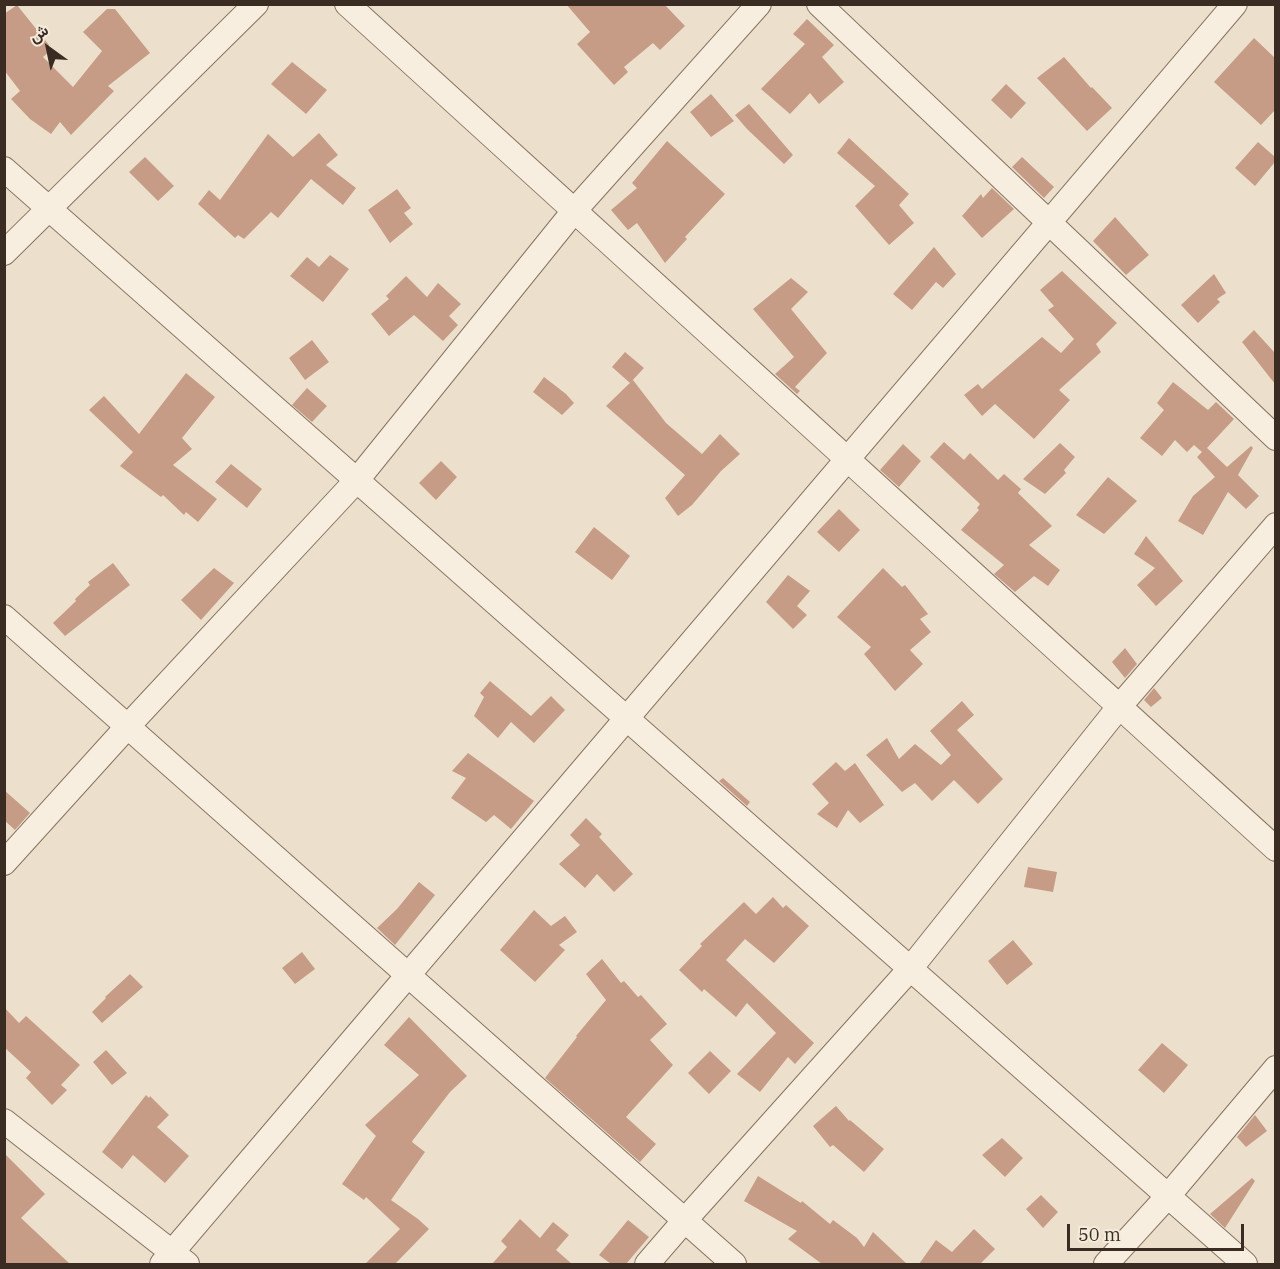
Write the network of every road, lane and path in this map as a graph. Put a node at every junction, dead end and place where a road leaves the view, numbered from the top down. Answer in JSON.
{"nodes":[{"id":1,"x":256,"y":4,"type":"edge"},
{"id":2,"x":347,"y":4,"type":"edge"},
{"id":3,"x":759,"y":4,"type":"edge"},
{"id":4,"x":819,"y":4,"type":"edge"},
{"id":5,"x":1235,"y":4,"type":"edge"},
{"id":6,"x":4,"y":169,"type":"edge"},
{"id":7,"x":50,"y":209,"type":"junction"},
{"id":8,"x":574,"y":211,"type":"junction"},
{"id":9,"x":1049,"y":223,"type":"junction"},
{"id":10,"x":4,"y":253,"type":"edge"},
{"id":11,"x":1275,"y":438,"type":"edge"},
{"id":12,"x":847,"y":460,"type":"junction"},
{"id":13,"x":357,"y":480,"type":"junction"},
{"id":14,"x":1275,"y":525,"type":"edge"},
{"id":15,"x":4,"y":617,"type":"edge"},
{"id":16,"x":1119,"y":707,"type":"junction"},
{"id":17,"x":627,"y":719,"type":"junction"},
{"id":18,"x":128,"y":726,"type":"junction"},
{"id":19,"x":1275,"y":849,"type":"edge"},
{"id":20,"x":4,"y":863,"type":"edge"},
{"id":21,"x":910,"y":969,"type":"junction"},
{"id":22,"x":409,"y":975,"type":"junction"},
{"id":23,"x":1275,"y":1068,"type":"edge"},
{"id":24,"x":4,"y":1121,"type":"edge"},
{"id":25,"x":1168,"y":1196,"type":"junction"},
{"id":26,"x":684,"y":1220,"type":"junction"},
{"id":27,"x":174,"y":1261,"type":"edge"},
{"id":28,"x":647,"y":1264,"type":"edge"},
{"id":29,"x":735,"y":1264,"type":"edge"},
{"id":30,"x":1106,"y":1264,"type":"edge"},
{"id":31,"x":1245,"y":1264,"type":"edge"}],
"edges":[{"from":1,"to":7,"type":"street"},
{"from":2,"to":8,"type":"street"},
{"from":3,"to":8,"type":"street"},
{"from":4,"to":9,"type":"street"},
{"from":5,"to":9,"type":"street"},
{"from":6,"to":7,"type":"street"},
{"from":7,"to":10,"type":"street"},
{"from":7,"to":13,"type":"street"},
{"from":8,"to":12,"type":"street"},
{"from":8,"to":13,"type":"street"},
{"from":9,"to":11,"type":"street"},
{"from":9,"to":12,"type":"street"},
{"from":12,"to":16,"type":"street"},
{"from":12,"to":17,"type":"street"},
{"from":13,"to":17,"type":"street"},
{"from":13,"to":18,"type":"street"},
{"from":14,"to":16,"type":"street"},
{"from":15,"to":18,"type":"street"},
{"from":16,"to":19,"type":"street"},
{"from":16,"to":21,"type":"street"},
{"from":17,"to":21,"type":"street"},
{"from":17,"to":22,"type":"street"},
{"from":18,"to":20,"type":"street"},
{"from":18,"to":22,"type":"street"},
{"from":21,"to":25,"type":"street"},
{"from":21,"to":26,"type":"street"},
{"from":22,"to":26,"type":"street"},
{"from":22,"to":27,"type":"street"},
{"from":23,"to":25,"type":"street"},
{"from":24,"to":27,"type":"street"},
{"from":25,"to":30,"type":"street"},
{"from":25,"to":31,"type":"street"},
{"from":26,"to":28,"type":"street"},
{"from":26,"to":29,"type":"street"}]}
